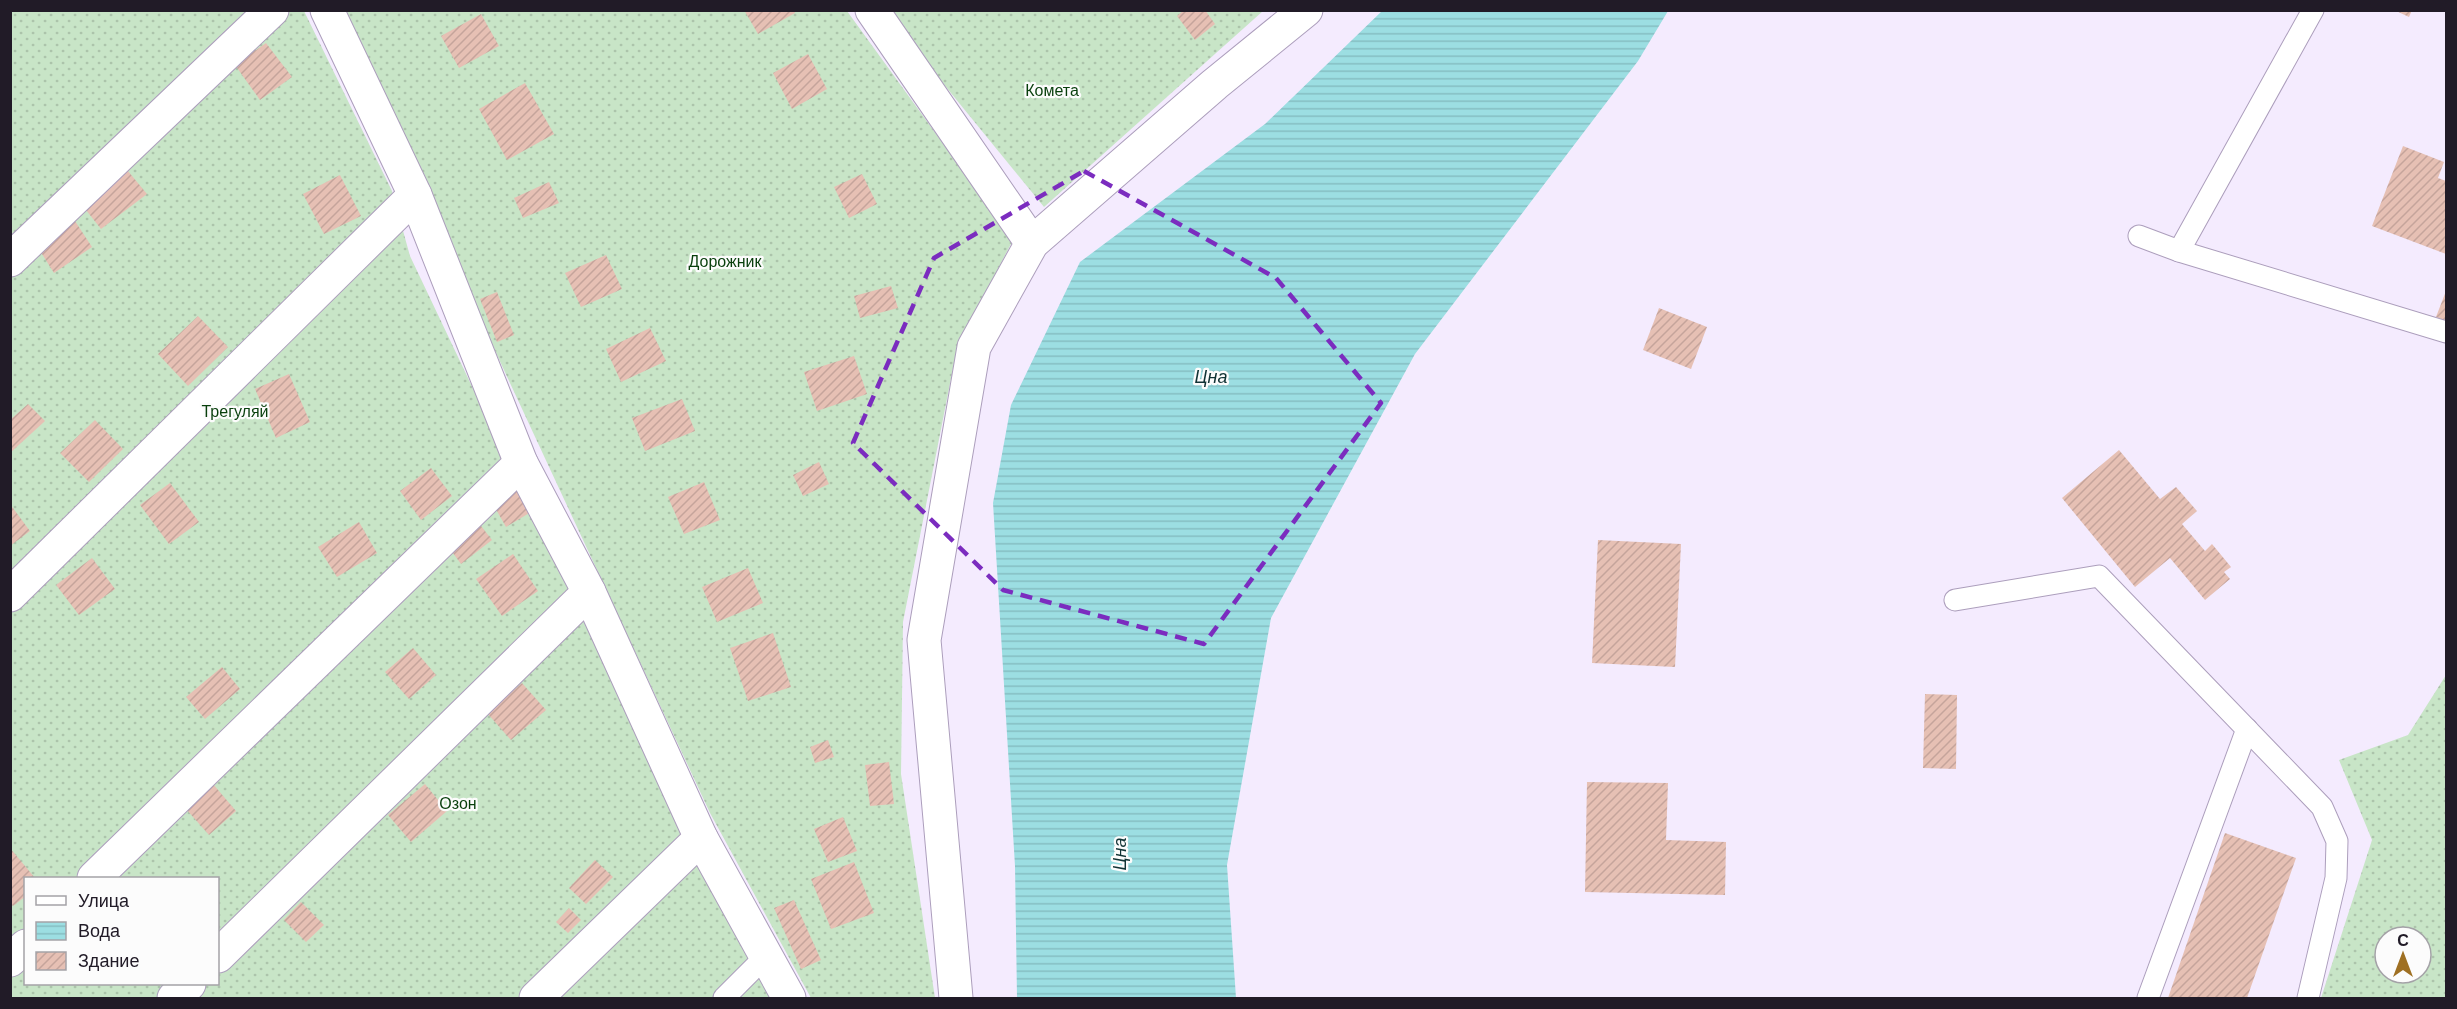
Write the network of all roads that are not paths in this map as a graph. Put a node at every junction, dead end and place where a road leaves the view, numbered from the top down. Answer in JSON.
{"nodes":[{"id":1,"x":272,"y":10,"type":"edge"},
{"id":2,"x":327,"y":10,"type":"edge"},
{"id":3,"x":872,"y":10,"type":"edge"},
{"id":4,"x":1306,"y":10,"type":"edge"},
{"id":5,"x":2313,"y":10,"type":"edge"},
{"id":6,"x":415,"y":195,"type":"junction"},
{"id":7,"x":2139,"y":236,"type":"dead end"},
{"id":8,"x":1032,"y":243,"type":"junction"},
{"id":9,"x":2179,"y":252,"type":"junction"},
{"id":10,"x":10,"y":260,"type":"edge"},
{"id":11,"x":2446,"y":333,"type":"edge"},
{"id":12,"x":521,"y":463,"type":"junction"},
{"id":13,"x":589,"y":592,"type":"junction"},
{"id":14,"x":10,"y":595,"type":"edge"},
{"id":15,"x":1955,"y":600,"type":"dead end"},
{"id":16,"x":2247,"y":729,"type":"junction"},
{"id":17,"x":701,"y":838,"type":"junction"},
{"id":18,"x":96,"y":877,"type":"edge"},
{"id":19,"x":24,"y":948,"type":"edge"},
{"id":20,"x":219,"y":955,"type":"edge"},
{"id":21,"x":766,"y":956,"type":"junction"},
{"id":22,"x":10,"y":960,"type":"edge"},
{"id":23,"x":188,"y":985,"type":"edge"},
{"id":24,"x":174,"y":999,"type":"edge"},
{"id":25,"x":536,"y":999,"type":"edge"},
{"id":26,"x":724,"y":999,"type":"edge"},
{"id":27,"x":789,"y":999,"type":"edge"},
{"id":28,"x":956,"y":999,"type":"edge"},
{"id":29,"x":2148,"y":999,"type":"edge"},
{"id":30,"x":2308,"y":999,"type":"edge"}],
"edges":[{"from":1,"to":10,"type":"street"},
{"from":2,"to":6,"type":"street"},
{"from":3,"to":8,"type":"street"},
{"from":4,"to":8,"type":"street"},
{"from":5,"to":9,"type":"lane"},
{"from":6,"to":12,"type":"street"},
{"from":6,"to":14,"type":"street"},
{"from":7,"to":9,"type":"lane"},
{"from":8,"to":28,"type":"street"},
{"from":9,"to":11,"type":"lane"},
{"from":12,"to":13,"type":"street"},
{"from":12,"to":18,"type":"street"},
{"from":13,"to":17,"type":"street"},
{"from":13,"to":20,"type":"street"},
{"from":15,"to":16,"type":"lane"},
{"from":16,"to":29,"type":"lane"},
{"from":16,"to":30,"type":"lane"},
{"from":17,"to":21,"type":"street"},
{"from":17,"to":25,"type":"street"},
{"from":19,"to":22,"type":"street"},
{"from":21,"to":26,"type":"lane"},
{"from":21,"to":27,"type":"street"},
{"from":23,"to":24,"type":"street"}]}
